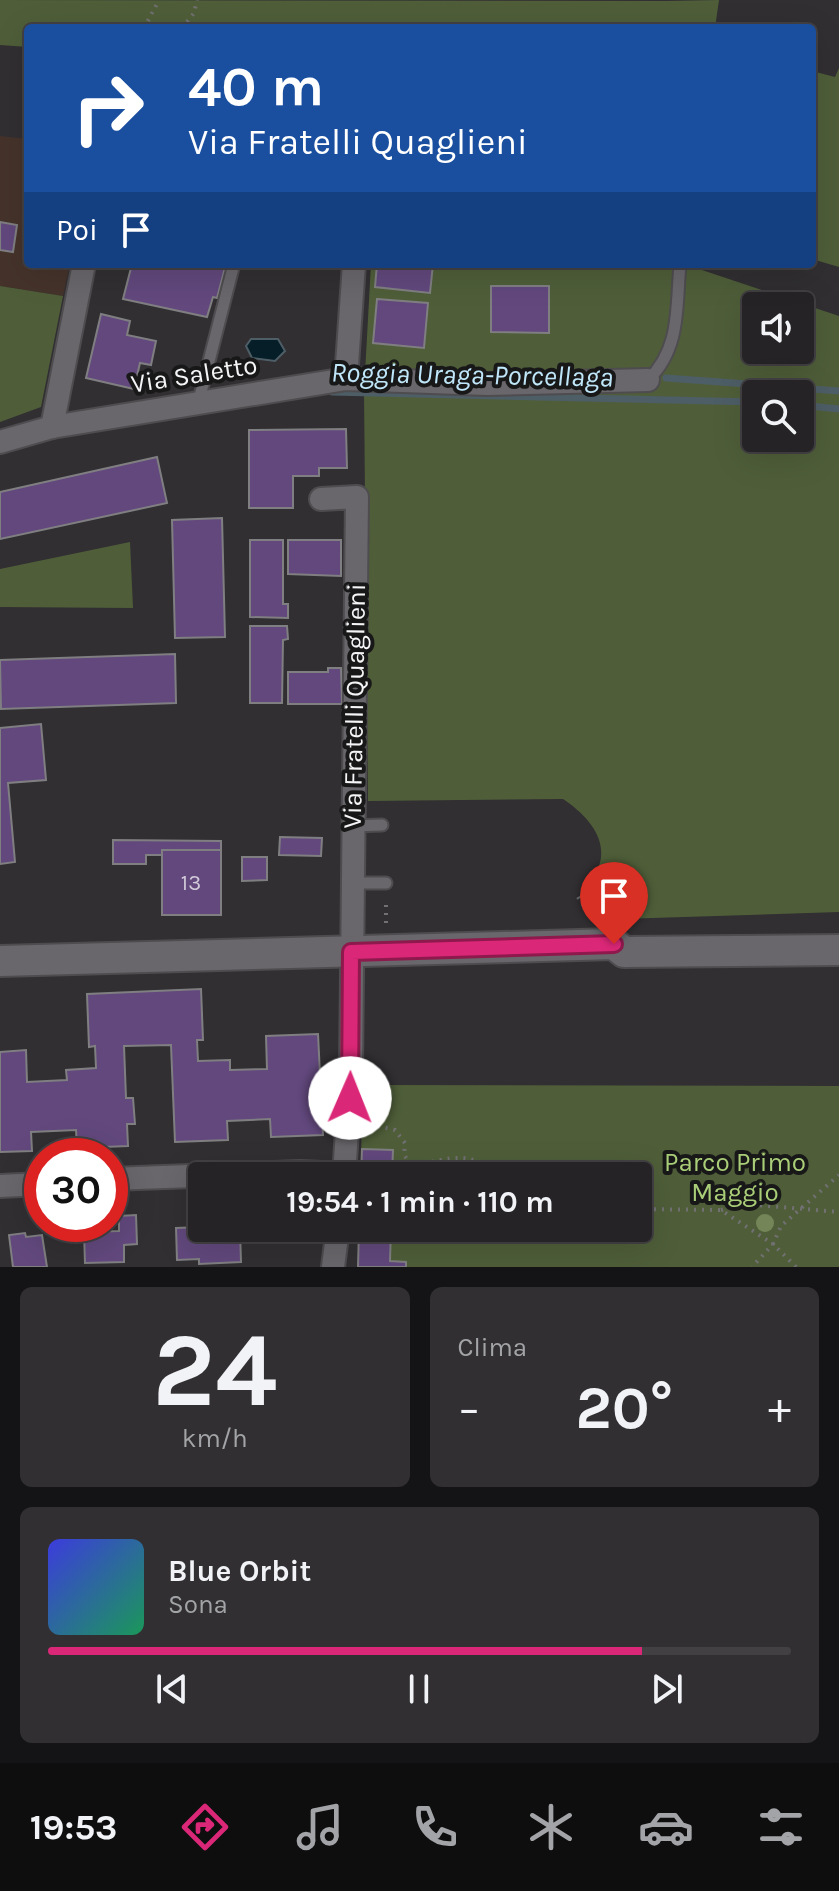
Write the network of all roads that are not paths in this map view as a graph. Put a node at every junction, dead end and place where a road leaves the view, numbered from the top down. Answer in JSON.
{"nodes":[{"id":1,"x":83,"y":268,"type":"edge"},
{"id":2,"x":233,"y":268,"type":"edge"},
{"id":3,"x":354,"y":268,"type":"edge"},
{"id":4,"x":680,"y":268,"type":"edge"},
{"id":5,"x":346,"y":379,"type":"junction"},
{"id":6,"x":648,"y":380,"type":"joint"},
{"id":7,"x":199,"y":400,"type":"junction"},
{"id":8,"x":52,"y":427,"type":"junction"},
{"id":9,"x":0,"y":442,"type":"edge"},
{"id":10,"x":321,"y":499,"type":"dead end"},
{"id":11,"x":382,"y":825,"type":"dead end"},
{"id":12,"x":351,"y":826,"type":"junction"},
{"id":13,"x":352,"y":883,"type":"junction"},
{"id":14,"x":386,"y":883,"type":"dead end"},
{"id":15,"x":839,"y":937,"type":"edge"},
{"id":16,"x":614,"y":944,"type":"junction"},
{"id":17,"x":839,"y":950,"type":"edge"},
{"id":18,"x":351,"y":952,"type":"junction"},
{"id":19,"x":0,"y":961,"type":"edge"},
{"id":20,"x":345,"y":1162,"type":"edge"},
{"id":21,"x":188,"y":1176,"type":"edge"},
{"id":22,"x":128,"y":1178,"type":"edge"},
{"id":23,"x":24,"y":1185,"type":"edge"},
{"id":24,"x":0,"y":1186,"type":"edge"},
{"id":25,"x":336,"y":1242,"type":"edge"},
{"id":26,"x":333,"y":1267,"type":"edge"}],
"edges":[{"from":1,"to":8,"type":"street"},
{"from":2,"to":7,"type":"lane"},
{"from":3,"to":5,"type":"street"},
{"from":4,"to":6,"type":"lane"},
{"from":5,"to":6,"type":"street","name":"Via Saletto"},
{"from":5,"to":7,"type":"street","name":"Via Saletto"},
{"from":7,"to":8,"type":"street","name":"Via Saletto"},
{"from":8,"to":9,"type":"street","name":"Via Saletto"},
{"from":10,"to":12,"type":"street","name":"Via Fratelli Quaglieni"},
{"from":11,"to":12,"type":"lane"},
{"from":12,"to":13,"type":"street","name":"Via Fratelli Quaglieni"},
{"from":13,"to":14,"type":"lane"},
{"from":13,"to":18,"type":"street","name":"Via Fratelli Quaglieni"},
{"from":15,"to":16,"type":"street"},
{"from":16,"to":17,"type":"street"},
{"from":16,"to":18,"type":"street"},
{"from":18,"to":19,"type":"street"},
{"from":18,"to":20,"type":"street","name":"Via Fratelli Quaglieni"},
{"from":21,"to":22,"type":"street"},
{"from":23,"to":24,"type":"street"},
{"from":25,"to":26,"type":"street"}]}
